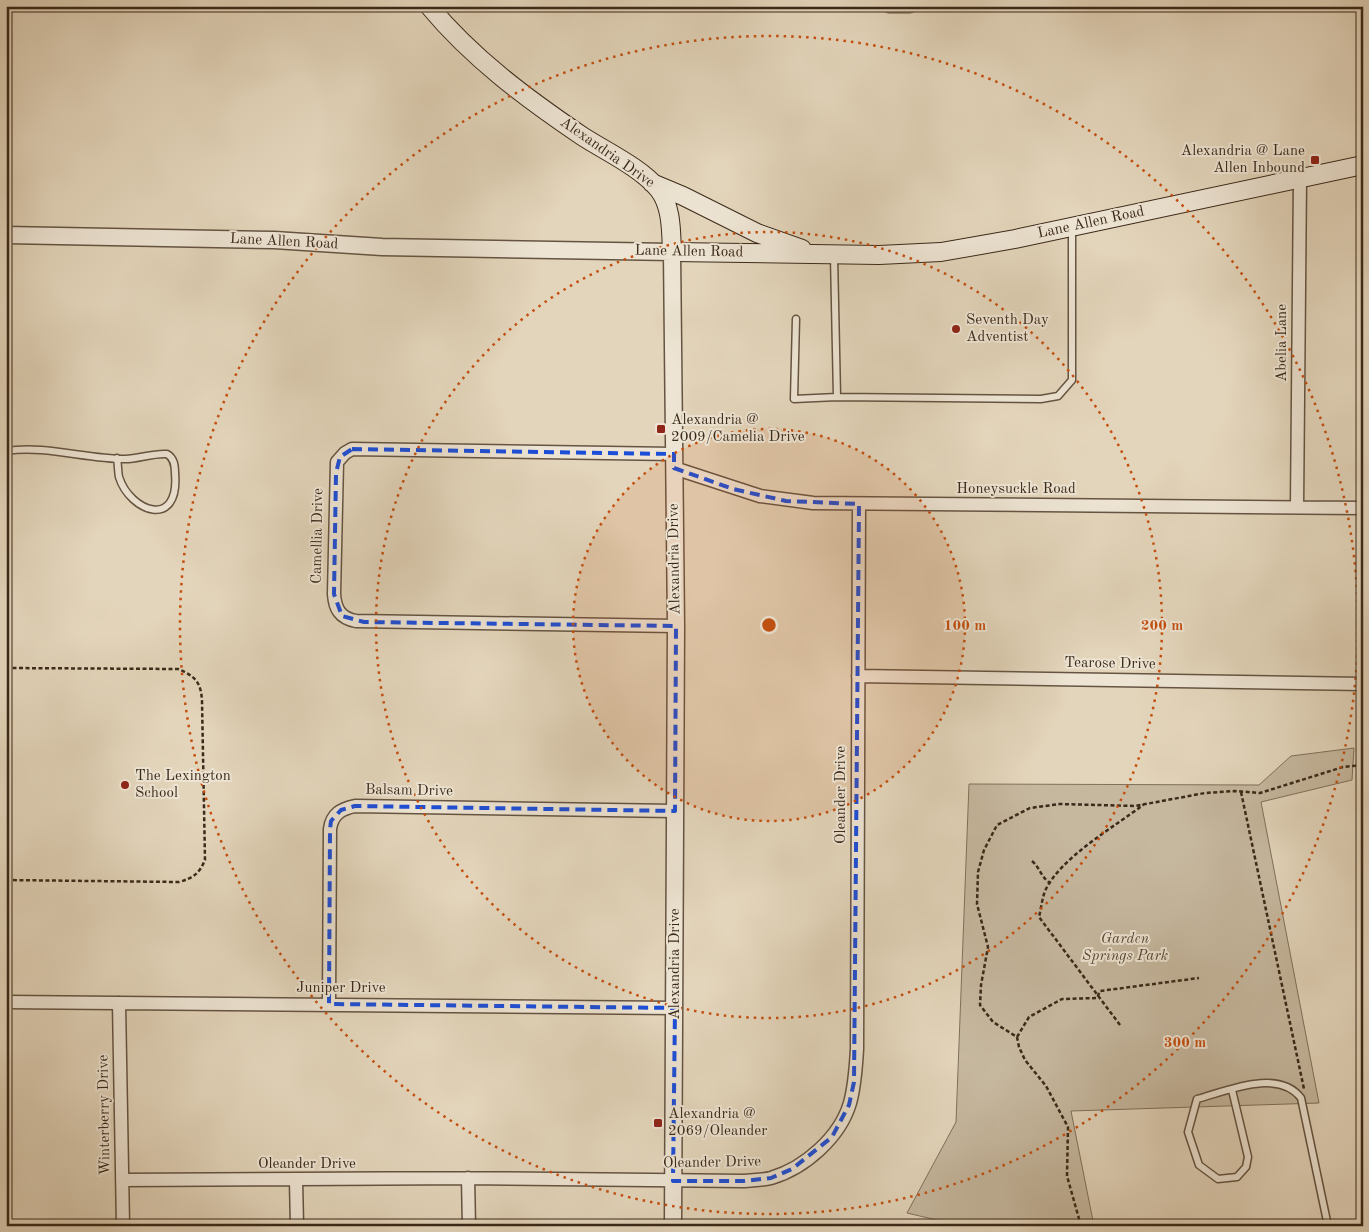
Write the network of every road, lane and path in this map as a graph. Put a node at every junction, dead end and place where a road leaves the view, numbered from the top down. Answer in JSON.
{"nodes":[{"id":1,"x":429,"y":6,"type":"edge"},
{"id":2,"x":889,"y":6,"type":"edge"},
{"id":3,"x":910,"y":6,"type":"edge"},
{"id":4,"x":1363,"y":165,"type":"edge"},
{"id":5,"x":1300,"y":178,"type":"junction"},
{"id":6,"x":652,"y":183,"type":"junction"},
{"id":7,"x":1072,"y":227,"type":"junction"},
{"id":8,"x":6,"y":235,"type":"edge"},
{"id":9,"x":672,"y":252,"type":"junction"},
{"id":10,"x":816,"y":254,"type":"junction"},
{"id":11,"x":834,"y":254,"type":"junction"},
{"id":12,"x":796,"y":319,"type":"dead end"},
{"id":13,"x":837,"y":396,"type":"junction"},
{"id":14,"x":6,"y":451,"type":"edge"},
{"id":15,"x":117,"y":458,"type":"junction"},
{"id":16,"x":674,"y":461,"type":"junction"},
{"id":17,"x":859,"y":504,"type":"junction"},
{"id":18,"x":1297,"y":507,"type":"junction"},
{"id":19,"x":1363,"y":508,"type":"edge"},
{"id":20,"x":676,"y":626,"type":"junction"},
{"id":21,"x":6,"y":668,"type":"edge"},
{"id":22,"x":858,"y":676,"type":"junction"},
{"id":23,"x":1363,"y":684,"type":"edge"},
{"id":24,"x":1363,"y":765,"type":"edge"},
{"id":25,"x":1241,"y":792,"type":"junction"},
{"id":26,"x":1144,"y":804,"type":"junction"},
{"id":27,"x":675,"y":811,"type":"junction"},
{"id":28,"x":1032,"y":861,"type":"dead end"},
{"id":29,"x":6,"y":880,"type":"edge"},
{"id":30,"x":1050,"y":883,"type":"junction"},
{"id":31,"x":1200,"y":978,"type":"dead end"},
{"id":32,"x":1097,"y":998,"type":"junction"},
{"id":33,"x":6,"y":1002,"type":"edge"},
{"id":34,"x":118,"y":1003,"type":"junction"},
{"id":35,"x":329,"y":1004,"type":"junction"},
{"id":36,"x":675,"y":1008,"type":"junction"},
{"id":37,"x":1120,"y":1025,"type":"dead end"},
{"id":38,"x":1017,"y":1037,"type":"junction"},
{"id":39,"x":1232,"y":1090,"type":"junction"},
{"id":40,"x":1301,"y":1098,"type":"junction"},
{"id":41,"x":468,"y":1178,"type":"junction"},
{"id":42,"x":122,"y":1180,"type":"junction"},
{"id":43,"x":296,"y":1180,"type":"junction"},
{"id":44,"x":673,"y":1180,"type":"junction"},
{"id":45,"x":123,"y":1226,"type":"edge"},
{"id":46,"x":297,"y":1226,"type":"edge"},
{"id":47,"x":469,"y":1226,"type":"edge"},
{"id":48,"x":673,"y":1226,"type":"edge"},
{"id":49,"x":1081,"y":1226,"type":"edge"},
{"id":50,"x":1328,"y":1226,"type":"edge"}],
"edges":[{"from":1,"to":6,"type":"main road","name":"Alexandria Drive"},
{"from":2,"to":3,"type":"street"},
{"from":4,"to":5,"type":"main road","name":"Lane Allen Road"},
{"from":5,"to":7,"type":"main road","name":"Lane Allen Road"},
{"from":5,"to":18,"type":"street","name":"Abelia Lane"},
{"from":6,"to":9,"type":"main road","name":"Alexandria Drive"},
{"from":6,"to":10,"type":"main road"},
{"from":7,"to":11,"type":"main road","name":"Lane Allen Road"},
{"from":7,"to":13,"type":"lane"},
{"from":8,"to":9,"type":"street","name":"Lane Allen Road"},
{"from":9,"to":10,"type":"main road","name":"Lane Allen Road"},
{"from":9,"to":16,"type":"street","name":"Alexandria Drive"},
{"from":10,"to":11,"type":"main road","name":"Lane Allen Road"},
{"from":11,"to":13,"type":"lane"},
{"from":12,"to":13,"type":"lane"},
{"from":14,"to":15,"type":"lane"},
{"from":15,"to":15,"type":"lane"},
{"from":16,"to":17,"type":"street","name":"Honeysuckle Road"},
{"from":16,"to":20,"type":"street","name":"Alexandria Drive"},
{"from":16,"to":20,"type":"street","name":"Camellia Drive"},
{"from":17,"to":18,"type":"street","name":"Honeysuckle Road"},
{"from":17,"to":22,"type":"street","name":"Oleander Drive"},
{"from":18,"to":19,"type":"street","name":"Honeysuckle Road"},
{"from":20,"to":27,"type":"street","name":"Alexandria Drive"},
{"from":21,"to":29,"type":"path"},
{"from":22,"to":23,"type":"street","name":"Tearose Drive"},
{"from":22,"to":44,"type":"street","name":"Oleander Drive"},
{"from":24,"to":25,"type":"path"},
{"from":25,"to":26,"type":"path"},
{"from":25,"to":40,"type":"path"},
{"from":26,"to":30,"type":"path"},
{"from":26,"to":38,"type":"path"},
{"from":27,"to":35,"type":"street","name":"Balsam Drive"},
{"from":27,"to":36,"type":"street","name":"Alexandria Drive"},
{"from":28,"to":30,"type":"path"},
{"from":30,"to":32,"type":"path"},
{"from":31,"to":32,"type":"path"},
{"from":32,"to":37,"type":"path"},
{"from":32,"to":38,"type":"path"},
{"from":33,"to":34,"type":"street","name":"Juniper Drive"},
{"from":34,"to":35,"type":"street","name":"Juniper Drive"},
{"from":34,"to":42,"type":"street","name":"Winterberry Drive"},
{"from":35,"to":36,"type":"street","name":"Juniper Drive"},
{"from":36,"to":44,"type":"street","name":"Alexandria Drive"},
{"from":38,"to":49,"type":"path"},
{"from":39,"to":39,"type":"lane"},
{"from":39,"to":40,"type":"lane"},
{"from":40,"to":50,"type":"lane"},
{"from":41,"to":43,"type":"street","name":"Oleander Drive"},
{"from":41,"to":44,"type":"street","name":"Oleander Drive"},
{"from":41,"to":47,"type":"street"},
{"from":42,"to":43,"type":"street","name":"Oleander Drive"},
{"from":42,"to":45,"type":"street","name":"Winterberry Drive"},
{"from":43,"to":46,"type":"street"},
{"from":44,"to":48,"type":"street","name":"Alexandria Drive"}]}
